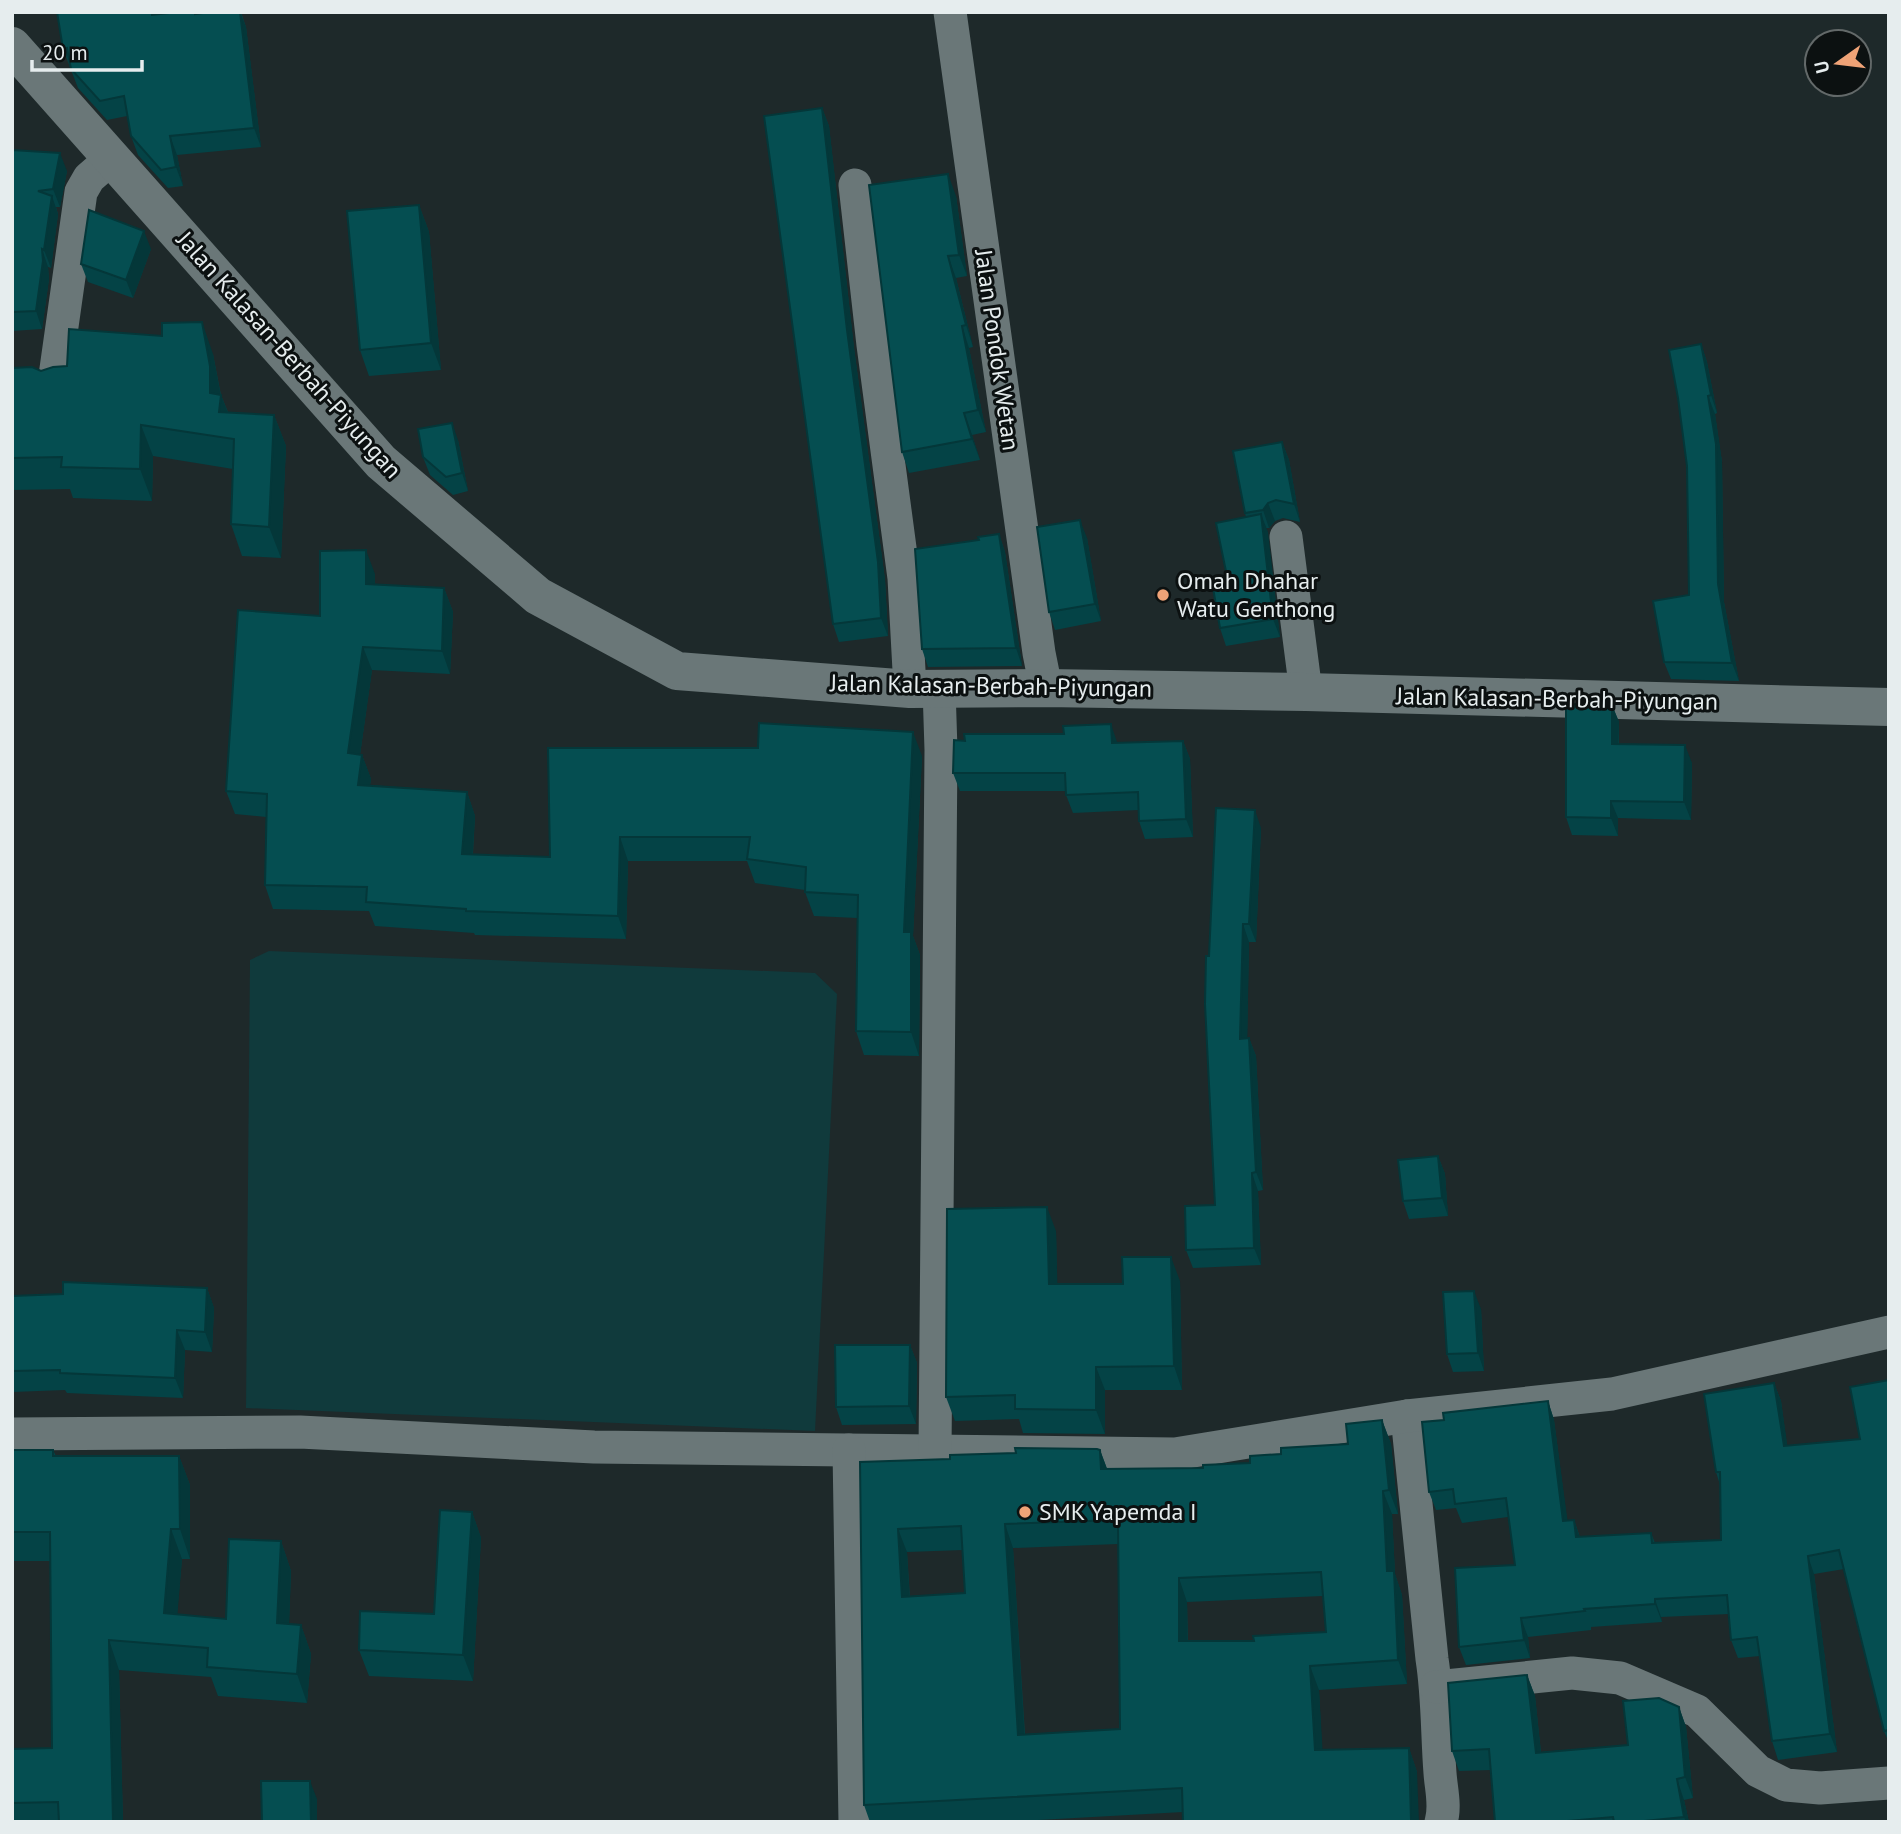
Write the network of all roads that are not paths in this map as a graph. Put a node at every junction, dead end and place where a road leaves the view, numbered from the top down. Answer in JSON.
{"nodes":[{"id":1,"x":950,"y":12,"type":"edge"},
{"id":2,"x":12,"y":46,"type":"edge"},
{"id":3,"x":112,"y":158,"type":"junction"},
{"id":4,"x":855,"y":186,"type":"dead end"},
{"id":5,"x":54,"y":383,"type":"edge"},
{"id":6,"x":1286,"y":537,"type":"dead end"},
{"id":7,"x":1046,"y":688,"type":"junction"},
{"id":8,"x":925,"y":689,"type":"junction"},
{"id":9,"x":1306,"y":692,"type":"junction"},
{"id":10,"x":1889,"y":707,"type":"edge"},
{"id":11,"x":1889,"y":1332,"type":"edge"},
{"id":12,"x":1407,"y":1416,"type":"junction"},
{"id":13,"x":12,"y":1434,"type":"edge"},
{"id":14,"x":849,"y":1450,"type":"junction"},
{"id":15,"x":935,"y":1452,"type":"junction"},
{"id":16,"x":1437,"y":1687,"type":"junction"},
{"id":17,"x":1889,"y":1783,"type":"edge"},
{"id":18,"x":855,"y":1822,"type":"edge"},
{"id":19,"x":1441,"y":1822,"type":"edge"}],
"edges":[{"from":1,"to":7,"type":"street","name":"Jalan Pondok Wetan"},
{"from":2,"to":3,"type":"street","name":"Jalan Kalasan-Berbah-Piyungan"},
{"from":3,"to":5,"type":"street"},
{"from":3,"to":8,"type":"street","name":"Jalan Kalasan-Berbah-Piyungan"},
{"from":4,"to":8,"type":"street"},
{"from":6,"to":9,"type":"street"},
{"from":7,"to":8,"type":"street","name":"Jalan Kalasan-Berbah-Piyungan"},
{"from":7,"to":9,"type":"street","name":"Jalan Kalasan-Berbah-Piyungan"},
{"from":8,"to":15,"type":"street"},
{"from":9,"to":10,"type":"street","name":"Jalan Kalasan-Berbah-Piyungan"},
{"from":11,"to":12,"type":"street"},
{"from":12,"to":15,"type":"street"},
{"from":12,"to":16,"type":"street"},
{"from":13,"to":14,"type":"street"},
{"from":14,"to":15,"type":"street"},
{"from":14,"to":18,"type":"street"},
{"from":16,"to":17,"type":"street"},
{"from":16,"to":19,"type":"street"}]}
